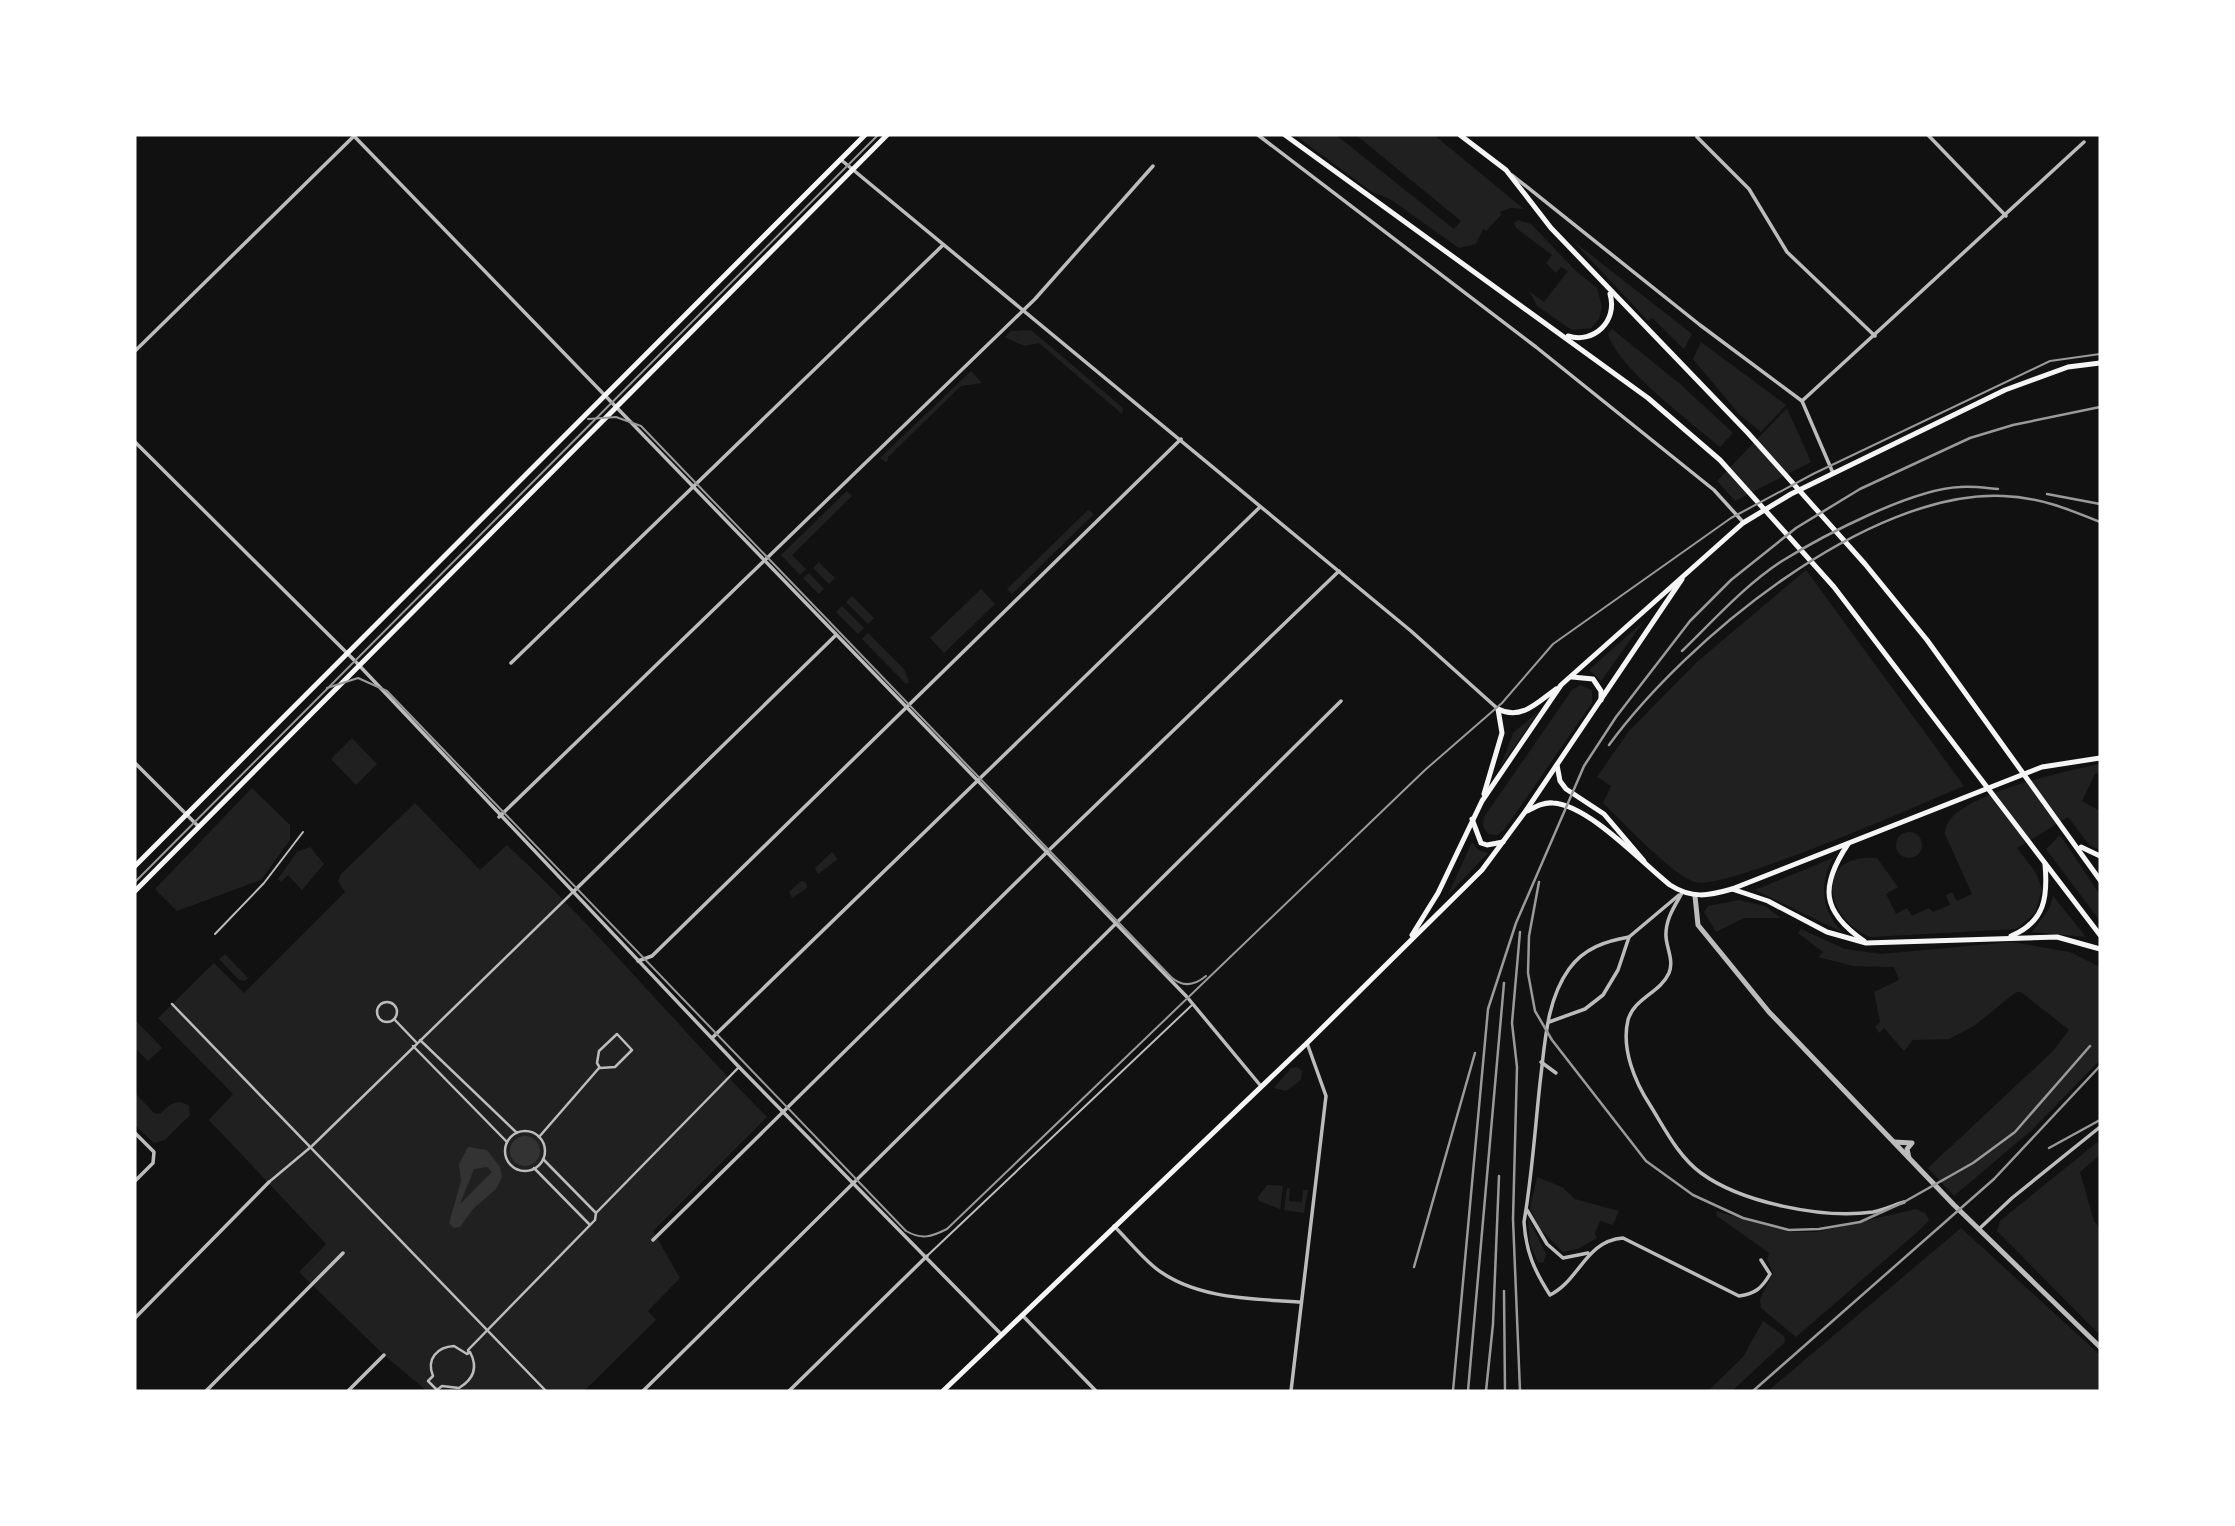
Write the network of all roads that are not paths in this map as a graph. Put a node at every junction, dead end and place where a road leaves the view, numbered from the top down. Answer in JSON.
{"nodes":[{"id":1,"x":353,"y":135,"type":"edge"},
{"id":2,"x":864,"y":135,"type":"edge"},
{"id":3,"x":887,"y":135,"type":"edge"},
{"id":4,"x":1258,"y":135,"type":"edge"},
{"id":5,"x":1285,"y":135,"type":"edge"},
{"id":6,"x":1460,"y":135,"type":"edge"},
{"id":7,"x":1928,"y":135,"type":"edge"},
{"id":8,"x":1697,"y":137,"type":"dead end"},
{"id":9,"x":2084,"y":142,"type":"dead end"},
{"id":10,"x":840,"y":159,"type":"junction"},
{"id":11,"x":1153,"y":166,"type":"dead end"},
{"id":12,"x":852,"y":170,"type":"junction"},
{"id":13,"x":1506,"y":170,"type":"junction"},
{"id":14,"x":2006,"y":216,"type":"junction"},
{"id":15,"x":943,"y":245,"type":"junction"},
{"id":16,"x":1608,"y":290,"type":"junction"},
{"id":17,"x":1023,"y":308,"type":"junction"},
{"id":18,"x":1562,"y":333,"type":"junction"},
{"id":19,"x":1875,"y":337,"type":"junction"},
{"id":20,"x":135,"y":351,"type":"edge"},
{"id":21,"x":2100,"y":363,"type":"edge"},
{"id":22,"x":606,"y":393,"type":"junction"},
{"id":23,"x":1802,"y":401,"type":"junction"},
{"id":24,"x":618,"y":407,"type":"junction"},
{"id":25,"x":1181,"y":439,"type":"junction"},
{"id":26,"x":135,"y":442,"type":"edge"},
{"id":27,"x":1833,"y":473,"type":"junction"},
{"id":28,"x":694,"y":486,"type":"junction"},
{"id":29,"x":1260,"y":507,"type":"junction"},
{"id":30,"x":1743,"y":523,"type":"junction"},
{"id":31,"x":765,"y":560,"type":"junction"},
{"id":32,"x":1339,"y":571,"type":"junction"},
{"id":33,"x":1682,"y":579,"type":"junction"},
{"id":34,"x":836,"y":635,"type":"junction"},
{"id":35,"x":347,"y":653,"type":"junction"},
{"id":36,"x":511,"y":663,"type":"dead end"},
{"id":37,"x":360,"y":666,"type":"junction"},
{"id":38,"x":1572,"y":677,"type":"junction"},
{"id":39,"x":1562,"y":685,"type":"junction"},
{"id":40,"x":1601,"y":700,"type":"junction"},
{"id":41,"x":1341,"y":701,"type":"dead end"},
{"id":42,"x":906,"y":706,"type":"junction"},
{"id":43,"x":1498,"y":709,"type":"junction"},
{"id":44,"x":2100,"y":758,"type":"edge"},
{"id":45,"x":135,"y":763,"type":"edge"},
{"id":46,"x":1557,"y":765,"type":"junction"},
{"id":47,"x":978,"y":783,"type":"junction"},
{"id":48,"x":1482,"y":801,"type":"junction"},
{"id":49,"x":1525,"y":812,"type":"junction"},
{"id":50,"x":186,"y":815,"type":"junction"},
{"id":51,"x":499,"y":817,"type":"junction"},
{"id":52,"x":1472,"y":819,"type":"junction"},
{"id":53,"x":199,"y":827,"type":"junction"},
{"id":54,"x":303,"y":832,"type":"dead end"},
{"id":55,"x":1503,"y":842,"type":"junction"},
{"id":56,"x":2076,"y":843,"type":"junction"},
{"id":57,"x":1848,"y":844,"type":"junction"},
{"id":58,"x":1046,"y":853,"type":"junction"},
{"id":59,"x":2100,"y":856,"type":"edge"},
{"id":60,"x":2044,"y":863,"type":"junction"},
{"id":61,"x":135,"y":866,"type":"edge"},
{"id":62,"x":1650,"y":870,"type":"junction"},
{"id":63,"x":2100,"y":880,"type":"edge"},
{"id":64,"x":1732,"y":889,"type":"junction"},
{"id":65,"x":135,"y":891,"type":"edge"},
{"id":66,"x":573,"y":892,"type":"junction"},
{"id":67,"x":1682,"y":893,"type":"junction"},
{"id":68,"x":1695,"y":896,"type":"junction"},
{"id":69,"x":1116,"y":926,"type":"junction"},
{"id":70,"x":215,"y":934,"type":"dead end"},
{"id":71,"x":2100,"y":935,"type":"edge"},
{"id":72,"x":1629,"y":937,"type":"junction"},
{"id":73,"x":2008,"y":937,"type":"junction"},
{"id":74,"x":1407,"y":943,"type":"junction"},
{"id":75,"x":1866,"y":943,"type":"junction"},
{"id":76,"x":2100,"y":949,"type":"edge"},
{"id":77,"x":638,"y":961,"type":"junction"},
{"id":78,"x":172,"y":1004,"type":"dead end"},
{"id":79,"x":1193,"y":1005,"type":"junction"},
{"id":80,"x":394,"y":1020,"type":"junction"},
{"id":81,"x":1549,"y":1022,"type":"junction"},
{"id":82,"x":712,"y":1038,"type":"junction"},
{"id":83,"x":418,"y":1042,"type":"junction"},
{"id":84,"x":1307,"y":1043,"type":"junction"},
{"id":85,"x":413,"y":1046,"type":"junction"},
{"id":86,"x":1541,"y":1062,"type":"junction"},
{"id":87,"x":740,"y":1067,"type":"junction"},
{"id":88,"x":600,"y":1068,"type":"junction"},
{"id":89,"x":1556,"y":1073,"type":"dead end"},
{"id":90,"x":1260,"y":1085,"type":"junction"},
{"id":91,"x":783,"y":1111,"type":"junction"},
{"id":92,"x":2100,"y":1127,"type":"edge"},
{"id":93,"x":135,"y":1133,"type":"edge"},
{"id":94,"x":517,"y":1133,"type":"junction"},
{"id":95,"x":539,"y":1136,"type":"junction"},
{"id":96,"x":1891,"y":1141,"type":"junction"},
{"id":97,"x":508,"y":1142,"type":"junction"},
{"id":98,"x":312,"y":1146,"type":"junction"},
{"id":99,"x":1909,"y":1158,"type":"junction"},
{"id":100,"x":543,"y":1159,"type":"junction"},
{"id":101,"x":534,"y":1168,"type":"junction"},
{"id":102,"x":135,"y":1181,"type":"edge"},
{"id":103,"x":270,"y":1182,"type":"joint"},
{"id":104,"x":853,"y":1185,"type":"junction"},
{"id":105,"x":1903,"y":1202,"type":"dead end"},
{"id":106,"x":1526,"y":1208,"type":"junction"},
{"id":107,"x":596,"y":1213,"type":"junction"},
{"id":108,"x":590,"y":1225,"type":"junction"},
{"id":109,"x":1114,"y":1226,"type":"junction"},
{"id":110,"x":1979,"y":1229,"type":"junction"},
{"id":111,"x":1617,"y":1231,"type":"dead end"},
{"id":112,"x":1610,"y":1239,"type":"junction"},
{"id":113,"x":653,"y":1240,"type":"dead end"},
{"id":114,"x":343,"y":1253,"type":"dead end"},
{"id":115,"x":1588,"y":1253,"type":"junction"},
{"id":116,"x":927,"y":1256,"type":"junction"},
{"id":117,"x":1761,"y":1260,"type":"dead end"},
{"id":118,"x":1301,"y":1302,"type":"junction"},
{"id":119,"x":1022,"y":1315,"type":"junction"},
{"id":120,"x":135,"y":1318,"type":"edge"},
{"id":121,"x":487,"y":1329,"type":"junction"},
{"id":122,"x":1001,"y":1334,"type":"junction"},
{"id":123,"x":2100,"y":1346,"type":"edge"},
{"id":124,"x":469,"y":1353,"type":"junction"},
{"id":125,"x":384,"y":1355,"type":"dead end"},
{"id":126,"x":206,"y":1391,"type":"edge"},
{"id":127,"x":348,"y":1391,"type":"edge"},
{"id":128,"x":546,"y":1391,"type":"edge"},
{"id":129,"x":643,"y":1391,"type":"edge"},
{"id":130,"x":789,"y":1391,"type":"edge"},
{"id":131,"x":943,"y":1391,"type":"edge"},
{"id":132,"x":1096,"y":1391,"type":"edge"},
{"id":133,"x":1291,"y":1391,"type":"edge"}],
"edges":[{"from":1,"to":20,"type":"street"},
{"from":1,"to":22,"type":"street"},
{"from":2,"to":10,"type":"main road"},
{"from":3,"to":12,"type":"main road"},
{"from":4,"to":30,"type":"street"},
{"from":5,"to":18,"type":"main road"},
{"from":6,"to":13,"type":"main road"},
{"from":7,"to":14,"type":"street"},
{"from":8,"to":19,"type":"street"},
{"from":9,"to":14,"type":"street"},
{"from":10,"to":12,"type":"street"},
{"from":10,"to":22,"type":"main road"},
{"from":11,"to":17,"type":"street"},
{"from":12,"to":15,"type":"street"},
{"from":12,"to":24,"type":"main road"},
{"from":13,"to":16,"type":"main road"},
{"from":13,"to":23,"type":"street"},
{"from":14,"to":19,"type":"street"},
{"from":15,"to":17,"type":"street"},
{"from":15,"to":28,"type":"street"},
{"from":16,"to":18,"type":"main road"},
{"from":16,"to":56,"type":"main road"},
{"from":17,"to":25,"type":"street"},
{"from":17,"to":31,"type":"street"},
{"from":18,"to":60,"type":"main road"},
{"from":19,"to":23,"type":"street"},
{"from":21,"to":27,"type":"main road"},
{"from":22,"to":24,"type":"street"},
{"from":22,"to":35,"type":"main road"},
{"from":23,"to":27,"type":"street"},
{"from":24,"to":28,"type":"street"},
{"from":24,"to":37,"type":"main road"},
{"from":25,"to":29,"type":"street"},
{"from":25,"to":42,"type":"street"},
{"from":26,"to":35,"type":"street"},
{"from":27,"to":30,"type":"main road"},
{"from":28,"to":31,"type":"street"},
{"from":28,"to":36,"type":"street"},
{"from":29,"to":32,"type":"street"},
{"from":29,"to":47,"type":"street"},
{"from":30,"to":33,"type":"main road"},
{"from":31,"to":34,"type":"street"},
{"from":31,"to":51,"type":"street"},
{"from":32,"to":43,"type":"street"},
{"from":32,"to":58,"type":"street"},
{"from":33,"to":38,"type":"main road"},
{"from":33,"to":40,"type":"main road"},
{"from":34,"to":42,"type":"street"},
{"from":34,"to":66,"type":"street"},
{"from":35,"to":37,"type":"street"},
{"from":35,"to":50,"type":"main road"},
{"from":37,"to":51,"type":"street"},
{"from":37,"to":53,"type":"main road"},
{"from":38,"to":39,"type":"main road"},
{"from":38,"to":40,"type":"main road"},
{"from":39,"to":43,"type":"main road"},
{"from":39,"to":48,"type":"main road"},
{"from":40,"to":46,"type":"main road"},
{"from":41,"to":69,"type":"street"},
{"from":42,"to":47,"type":"street"},
{"from":42,"to":77,"type":"street"},
{"from":43,"to":48,"type":"main road"},
{"from":44,"to":57,"type":"main road"},
{"from":45,"to":50,"type":"street"},
{"from":46,"to":49,"type":"main road"},
{"from":46,"to":62,"type":"main road"},
{"from":47,"to":58,"type":"street"},
{"from":47,"to":82,"type":"street"},
{"from":48,"to":52,"type":"main road"},
{"from":49,"to":55,"type":"main road"},
{"from":49,"to":62,"type":"main road"},
{"from":50,"to":53,"type":"street"},
{"from":50,"to":61,"type":"main road"},
{"from":51,"to":66,"type":"street"},
{"from":52,"to":55,"type":"main road"},
{"from":52,"to":74,"type":"main road"},
{"from":53,"to":65,"type":"main road"},
{"from":54,"to":70,"type":"lane"},
{"from":55,"to":74,"type":"main road"},
{"from":56,"to":59,"type":"main road"},
{"from":56,"to":63,"type":"main road"},
{"from":57,"to":64,"type":"main road"},
{"from":57,"to":75,"type":"main road"},
{"from":58,"to":69,"type":"street"},
{"from":58,"to":91,"type":"street"},
{"from":60,"to":71,"type":"main road"},
{"from":60,"to":73,"type":"main road"},
{"from":62,"to":67,"type":"main road"},
{"from":64,"to":68,"type":"main road"},
{"from":64,"to":75,"type":"main road"},
{"from":66,"to":77,"type":"street"},
{"from":66,"to":83,"type":"street"},
{"from":67,"to":68,"type":"main road"},
{"from":67,"to":72,"type":"street"},
{"from":67,"to":105,"type":"street"},
{"from":68,"to":96,"type":"street"},
{"from":69,"to":79,"type":"street"},
{"from":69,"to":104,"type":"street"},
{"from":72,"to":81,"type":"street"},
{"from":72,"to":81,"type":"street"},
{"from":73,"to":75,"type":"main road"},
{"from":73,"to":76,"type":"main road"},
{"from":74,"to":84,"type":"main road"},
{"from":77,"to":82,"type":"street"},
{"from":78,"to":98,"type":"street"},
{"from":79,"to":90,"type":"street"},
{"from":79,"to":116,"type":"lane"},
{"from":80,"to":80,"type":"street"},
{"from":80,"to":83,"type":"street"},
{"from":81,"to":86,"type":"street"},
{"from":82,"to":87,"type":"street"},
{"from":83,"to":85,"type":"street"},
{"from":83,"to":94,"type":"street"},
{"from":84,"to":90,"type":"main road"},
{"from":84,"to":118,"type":"street"},
{"from":85,"to":97,"type":"street"},
{"from":85,"to":98,"type":"street"},
{"from":86,"to":89,"type":"street"},
{"from":86,"to":106,"type":"street"},
{"from":87,"to":91,"type":"street"},
{"from":87,"to":107,"type":"street"},
{"from":88,"to":88,"type":"street"},
{"from":88,"to":95,"type":"street"},
{"from":90,"to":109,"type":"main road"},
{"from":91,"to":104,"type":"street"},
{"from":91,"to":113,"type":"street"},
{"from":92,"to":110,"type":"street"},
{"from":93,"to":102,"type":"street"},
{"from":94,"to":95,"type":"street"},
{"from":94,"to":97,"type":"street"},
{"from":95,"to":100,"type":"street"},
{"from":96,"to":99,"type":"street"},
{"from":96,"to":99,"type":"street"},
{"from":97,"to":101,"type":"street"},
{"from":98,"to":103,"type":"street"},
{"from":98,"to":121,"type":"street"},
{"from":99,"to":110,"type":"street"},
{"from":100,"to":101,"type":"street"},
{"from":100,"to":107,"type":"street"},
{"from":101,"to":108,"type":"street"},
{"from":103,"to":120,"type":"street"},
{"from":104,"to":116,"type":"street"},
{"from":104,"to":129,"type":"street"},
{"from":106,"to":115,"type":"street"},
{"from":106,"to":115,"type":"street"},
{"from":107,"to":108,"type":"street"},
{"from":108,"to":121,"type":"street"},
{"from":109,"to":118,"type":"street"},
{"from":109,"to":119,"type":"main road"},
{"from":110,"to":123,"type":"street"},
{"from":111,"to":112,"type":"street"},
{"from":112,"to":115,"type":"street"},
{"from":112,"to":117,"type":"street"},
{"from":114,"to":126,"type":"street"},
{"from":116,"to":122,"type":"street"},
{"from":116,"to":130,"type":"street"},
{"from":118,"to":133,"type":"street"},
{"from":119,"to":122,"type":"main road"},
{"from":119,"to":132,"type":"street"},
{"from":121,"to":124,"type":"street"},
{"from":121,"to":128,"type":"street"},
{"from":122,"to":131,"type":"main road"},
{"from":124,"to":124,"type":"street"},
{"from":125,"to":127,"type":"street"}]}
